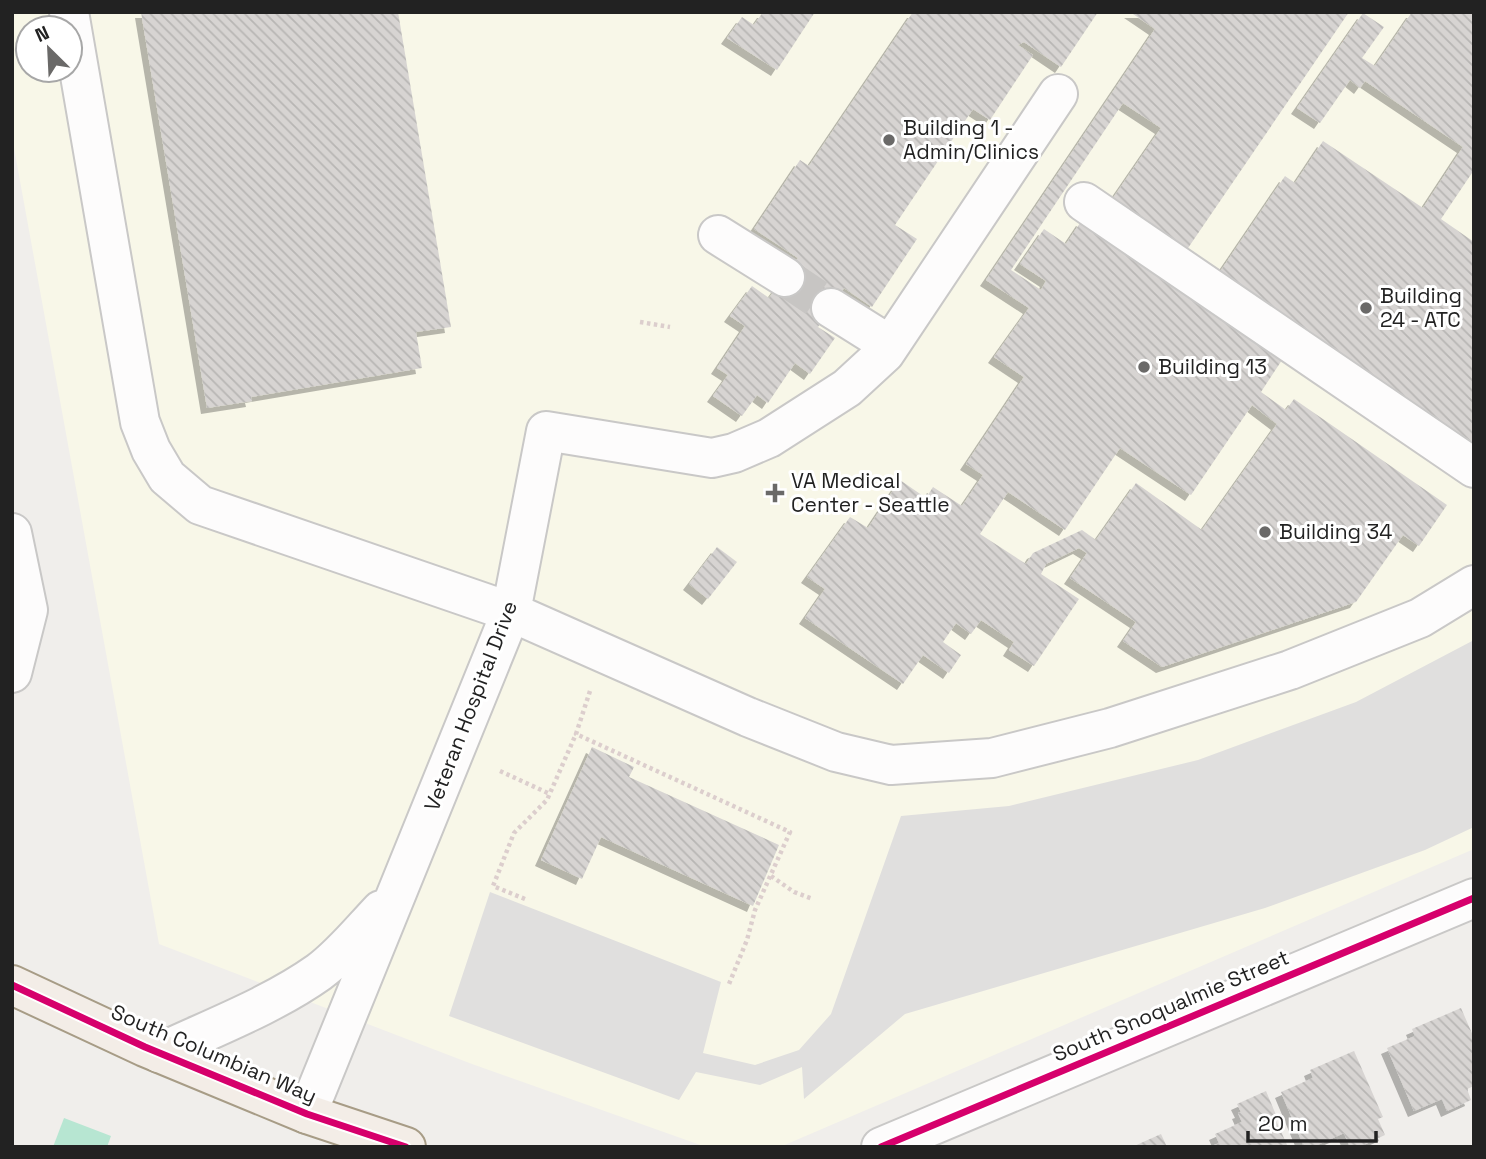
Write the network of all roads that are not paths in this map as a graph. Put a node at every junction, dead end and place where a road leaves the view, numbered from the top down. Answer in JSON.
{"nodes":[{"id":1,"x":69,"y":12,"type":"edge"},
{"id":2,"x":1059,"y":94,"type":"dead end"},
{"id":3,"x":1084,"y":202,"type":"dead end"},
{"id":4,"x":718,"y":234,"type":"dead end"},
{"id":5,"x":785,"y":277,"type":"tunnel mouth"},
{"id":6,"x":831,"y":308,"type":"tunnel mouth"},
{"id":7,"x":890,"y":345,"type":"junction"},
{"id":8,"x":1474,"y":468,"type":"edge"},
{"id":9,"x":12,"y":533,"type":"edge"},
{"id":10,"x":1474,"y":585,"type":"edge"},
{"id":11,"x":511,"y":612,"type":"junction"},
{"id":12,"x":14,"y":664,"type":"edge"},
{"id":13,"x":396,"y":893,"type":"junction"},
{"id":14,"x":1474,"y":898,"type":"edge"},
{"id":15,"x":12,"y":985,"type":"edge"},
{"id":16,"x":159,"y":1053,"type":"junction"},
{"id":17,"x":307,"y":1114,"type":"junction"},
{"id":18,"x":406,"y":1147,"type":"edge"},
{"id":19,"x":881,"y":1147,"type":"edge"}],
"edges":[{"from":1,"to":11,"type":"street"},
{"from":2,"to":7,"type":"street"},
{"from":3,"to":8,"type":"street"},
{"from":4,"to":5,"type":"street"},
{"from":6,"to":7,"type":"street"},
{"from":7,"to":11,"type":"street","name":"Veteran Hospital Drive"},
{"from":9,"to":12,"type":"street"},
{"from":10,"to":11,"type":"street"},
{"from":11,"to":13,"type":"street","name":"Veteran Hospital Drive"},
{"from":13,"to":16,"type":"street","name":"Veteran Hospital Drive"},
{"from":13,"to":17,"type":"street","name":"Veteran Hospital Drive"},
{"from":14,"to":19,"type":"street","name":"South Snoqualmie Street"},
{"from":15,"to":16,"type":"main road","name":"South Columbian Way"},
{"from":16,"to":17,"type":"main road","name":"South Columbian Way"},
{"from":17,"to":18,"type":"main road","name":"South Columbian Way"}]}
